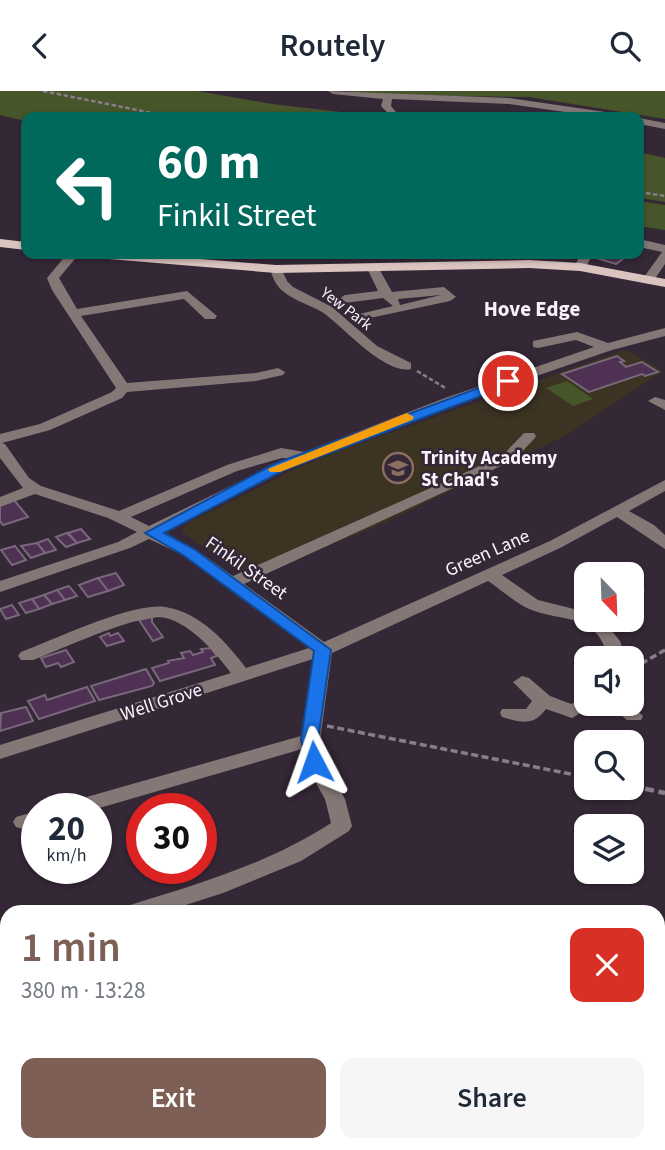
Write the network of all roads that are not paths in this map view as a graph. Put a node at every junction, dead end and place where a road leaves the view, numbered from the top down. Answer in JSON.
{"nodes":[{"id":1,"x":333,"y":91,"type":"edge"},
{"id":2,"x":388,"y":97,"type":"junction"},
{"id":3,"x":390,"y":112,"type":"edge"},
{"id":4,"x":585,"y":112,"type":"edge"},
{"id":5,"x":644,"y":122,"type":"edge"},
{"id":6,"x":665,"y":126,"type":"edge"},
{"id":7,"x":0,"y":243,"type":"edge"},
{"id":8,"x":644,"y":244,"type":"edge"},
{"id":9,"x":21,"y":245,"type":"edge"},
{"id":10,"x":665,"y":249,"type":"edge"},
{"id":11,"x":665,"y":255,"type":"edge"},
{"id":12,"x":69,"y":259,"type":"edge"},
{"id":13,"x":157,"y":259,"type":"edge"},
{"id":14,"x":584,"y":259,"type":"edge"},
{"id":15,"x":580,"y":267,"type":"junction"},
{"id":16,"x":373,"y":268,"type":"junction"},
{"id":17,"x":276,"y":269,"type":"junction"},
{"id":18,"x":648,"y":280,"type":"junction"},
{"id":19,"x":665,"y":283,"type":"edge"},
{"id":20,"x":388,"y":295,"type":"junction"},
{"id":21,"x":345,"y":299,"type":"dead end"},
{"id":22,"x":399,"y":309,"type":"junction"},
{"id":23,"x":73,"y":313,"type":"junction"},
{"id":24,"x":210,"y":316,"type":"dead end"},
{"id":25,"x":356,"y":319,"type":"dead end"},
{"id":26,"x":665,"y":332,"type":"edge"},
{"id":27,"x":538,"y":344,"type":"dead end"},
{"id":28,"x":607,"y":348,"type":"junction"},
{"id":29,"x":406,"y":366,"type":"road end"},
{"id":30,"x":278,"y":372,"type":"dead end"},
{"id":31,"x":123,"y":387,"type":"junction"},
{"id":32,"x":529,"y":436,"type":"dead end"},
{"id":33,"x":0,"y":439,"type":"edge"},
{"id":34,"x":0,"y":447,"type":"edge"},
{"id":35,"x":307,"y":456,"type":"junction"},
{"id":36,"x":6,"y":464,"type":"edge"},
{"id":37,"x":665,"y":485,"type":"edge"},
{"id":38,"x":35,"y":489,"type":"junction"},
{"id":39,"x":0,"y":502,"type":"edge"},
{"id":40,"x":618,"y":511,"type":"junction"},
{"id":41,"x":118,"y":517,"type":"junction"},
{"id":42,"x":152,"y":533,"type":"junction"},
{"id":43,"x":665,"y":544,"type":"edge"},
{"id":44,"x":489,"y":574,"type":"junction"},
{"id":45,"x":233,"y":583,"type":"junction"},
{"id":46,"x":0,"y":587,"type":"edge"},
{"id":47,"x":574,"y":614,"type":"edge"},
{"id":48,"x":323,"y":650,"type":"junction"},
{"id":49,"x":27,"y":656,"type":"dead end"},
{"id":50,"x":242,"y":675,"type":"junction"},
{"id":51,"x":522,"y":682,"type":"dead end"},
{"id":52,"x":543,"y":700,"type":"junction"},
{"id":53,"x":574,"y":711,"type":"edge"},
{"id":54,"x":509,"y":713,"type":"dead end"},
{"id":55,"x":311,"y":731,"type":"junction"},
{"id":56,"x":0,"y":752,"type":"edge"},
{"id":57,"x":112,"y":795,"type":"edge"},
{"id":58,"x":159,"y":905,"type":"edge"}],
"edges":[{"from":1,"to":2,"type":"street"},
{"from":2,"to":3,"type":"street"},
{"from":2,"to":4,"type":"street"},
{"from":5,"to":6,"type":"street"},
{"from":7,"to":9,"type":"main road"},
{"from":8,"to":10,"type":"street"},
{"from":11,"to":18,"type":"street"},
{"from":12,"to":23,"type":"street"},
{"from":13,"to":17,"type":"main road"},
{"from":14,"to":15,"type":"street"},
{"from":15,"to":16,"type":"main road"},
{"from":15,"to":18,"type":"main road"},
{"from":16,"to":17,"type":"main road"},
{"from":16,"to":20,"type":"street"},
{"from":17,"to":29,"type":"street","name":"Yew Park"},
{"from":18,"to":19,"type":"main road"},
{"from":20,"to":21,"type":"street"},
{"from":20,"to":22,"type":"street"},
{"from":20,"to":22,"type":"street"},
{"from":22,"to":25,"type":"street"},
{"from":23,"to":24,"type":"street"},
{"from":23,"to":31,"type":"street"},
{"from":26,"to":28,"type":"street"},
{"from":27,"to":28,"type":"street"},
{"from":28,"to":35,"type":"street"},
{"from":30,"to":31,"type":"street"},
{"from":31,"to":33,"type":"street"},
{"from":32,"to":45,"type":"street"},
{"from":34,"to":36,"type":"street","name":"Finkil Street"},
{"from":35,"to":41,"type":"street"},
{"from":35,"to":42,"type":"street"},
{"from":36,"to":38,"type":"street","name":"Finkil Street"},
{"from":37,"to":40,"type":"street","name":"Green Lane"},
{"from":38,"to":39,"type":"street"},
{"from":38,"to":41,"type":"street","name":"Finkil Street"},
{"from":40,"to":43,"type":"street"},
{"from":40,"to":44,"type":"street","name":"Green Lane"},
{"from":41,"to":42,"type":"street","name":"Finkil Street"},
{"from":42,"to":45,"type":"street","name":"Finkil Street"},
{"from":42,"to":46,"type":"street"},
{"from":44,"to":47,"type":"street"},
{"from":44,"to":48,"type":"street","name":"Green Lane"},
{"from":45,"to":48,"type":"street","name":"Finkil Street"},
{"from":48,"to":50,"type":"street","name":"Well Grove"},
{"from":48,"to":55,"type":"street"},
{"from":49,"to":50,"type":"street"},
{"from":50,"to":56,"type":"street","name":"Well Grove"},
{"from":51,"to":52,"type":"street"},
{"from":52,"to":53,"type":"street"},
{"from":52,"to":54,"type":"street"},
{"from":55,"to":57,"type":"street"},
{"from":55,"to":58,"type":"street"}]}
